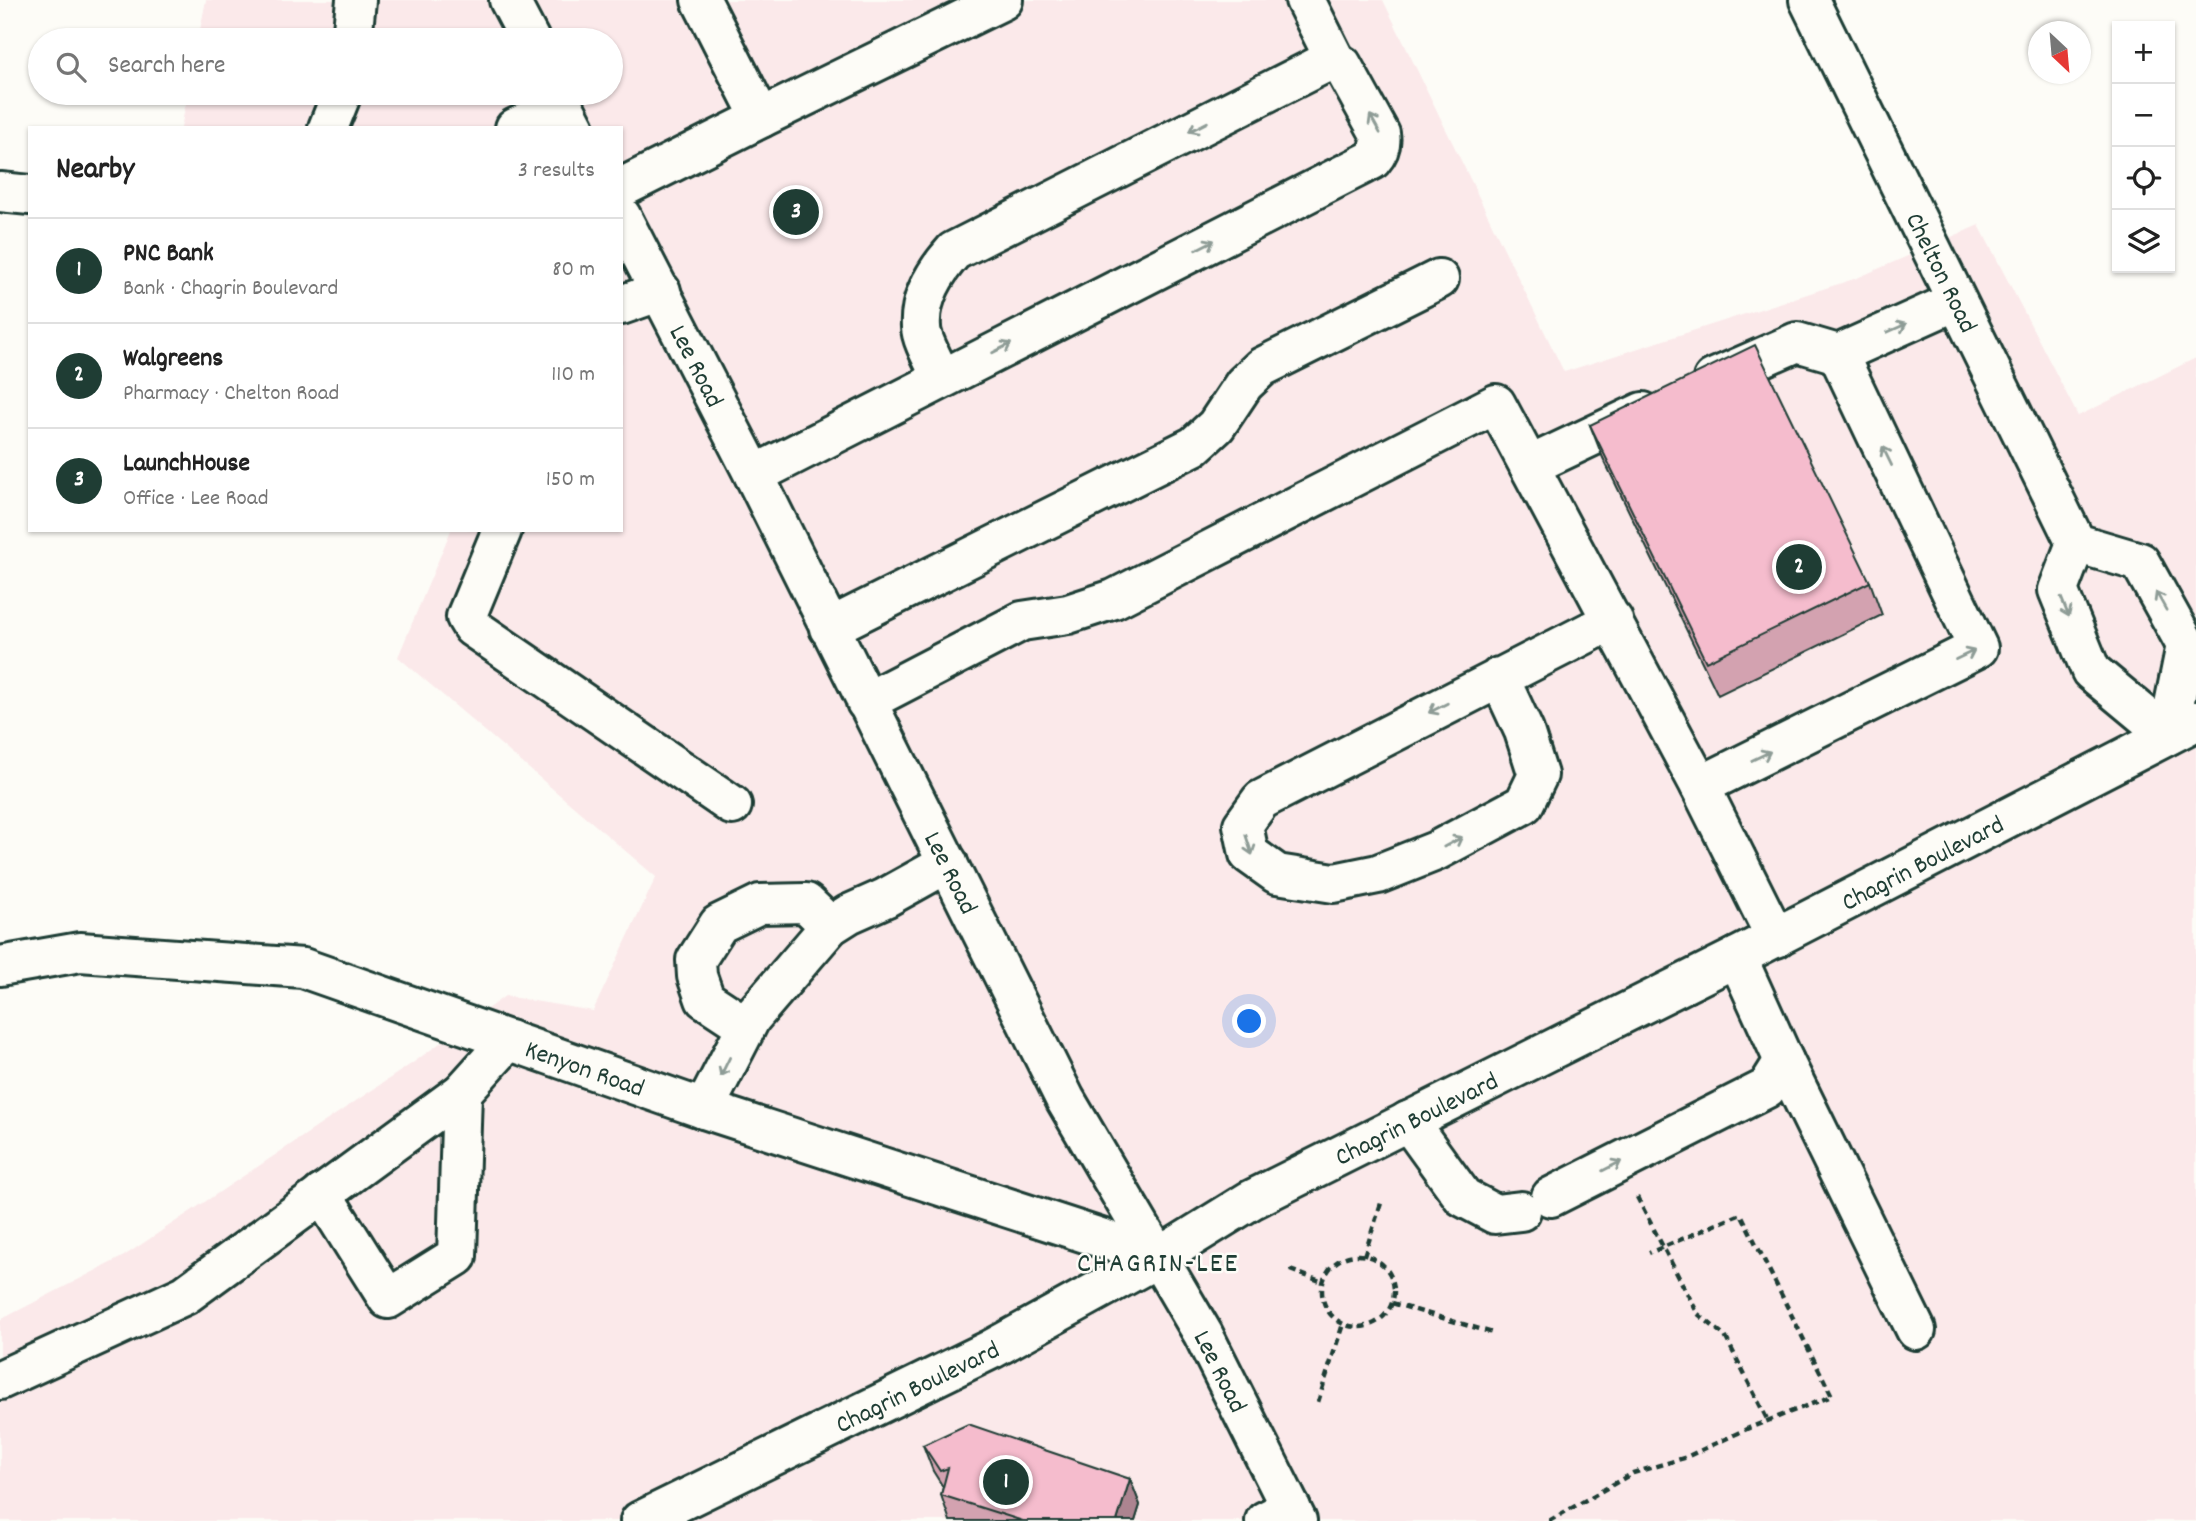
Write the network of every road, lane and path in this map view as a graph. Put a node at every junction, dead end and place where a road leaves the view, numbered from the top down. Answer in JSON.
{"nodes":[{"id":1,"x":356,"y":0,"type":"edge"},
{"id":2,"x":509,"y":0,"type":"edge"},
{"id":3,"x":701,"y":0,"type":"edge"},
{"id":4,"x":1003,"y":0,"type":"edge"},
{"id":5,"x":1305,"y":0,"type":"edge"},
{"id":6,"x":1809,"y":0,"type":"edge"},
{"id":7,"x":353,"y":28,"type":"edge"},
{"id":8,"x":524,"y":28,"type":"edge"},
{"id":9,"x":1336,"y":62,"type":"junction"},
{"id":10,"x":337,"y":105,"type":"edge"},
{"id":11,"x":565,"y":109,"type":"edge"},
{"id":12,"x":761,"y":118,"type":"junction"},
{"id":13,"x":329,"y":126,"type":"edge"},
{"id":14,"x":520,"y":126,"type":"edge"},
{"id":15,"x":623,"y":187,"type":"edge"},
{"id":16,"x":0,"y":192,"type":"edge"},
{"id":17,"x":28,"y":195,"type":"edge"},
{"id":18,"x":623,"y":220,"type":"edge"},
{"id":19,"x":1439,"y":279,"type":"dead end"},
{"id":20,"x":661,"y":292,"type":"junction"},
{"id":21,"x":1956,"y":301,"type":"junction"},
{"id":22,"x":623,"y":303,"type":"edge"},
{"id":23,"x":1838,"y":354,"type":"junction"},
{"id":24,"x":942,"y":379,"type":"junction"},
{"id":25,"x":1529,"y":466,"type":"junction"},
{"id":26,"x":754,"y":475,"type":"junction"},
{"id":27,"x":501,"y":532,"type":"edge"},
{"id":28,"x":2076,"y":543,"type":"junction"},
{"id":29,"x":1613,"y":620,"type":"junction"},
{"id":30,"x":829,"y":628,"type":"junction"},
{"id":31,"x":1499,"y":677,"type":"junction"},
{"id":32,"x":866,"y":702,"type":"junction"},
{"id":33,"x":2182,"y":727,"type":"edge"},
{"id":34,"x":1700,"y":786,"type":"junction"},
{"id":35,"x":732,"y":806,"type":"dead end"},
{"id":36,"x":948,"y":863,"type":"junction"},
{"id":37,"x":830,"y":926,"type":"junction"},
{"id":38,"x":1776,"y":938,"type":"junction"},
{"id":39,"x":1737,"y":957,"type":"junction"},
{"id":40,"x":0,"y":966,"type":"edge"},
{"id":41,"x":746,"y":1026,"type":"junction"},
{"id":42,"x":509,"y":1040,"type":"junction"},
{"id":43,"x":1776,"y":1074,"type":"junction"},
{"id":44,"x":462,"y":1092,"type":"junction"},
{"id":45,"x":704,"y":1109,"type":"junction"},
{"id":46,"x":1408,"y":1121,"type":"junction"},
{"id":47,"x":1631,"y":1186,"type":"dead end"},
{"id":48,"x":322,"y":1194,"type":"junction"},
{"id":49,"x":1382,"y":1200,"type":"dead end"},
{"id":50,"x":1661,"y":1248,"type":"junction"},
{"id":51,"x":1649,"y":1253,"type":"dead end"},
{"id":52,"x":1364,"y":1255,"type":"junction"},
{"id":53,"x":1159,"y":1257,"type":"junction"},
{"id":54,"x":1290,"y":1270,"type":"dead end"},
{"id":55,"x":1324,"y":1282,"type":"junction"},
{"id":56,"x":1392,"y":1303,"type":"junction"},
{"id":57,"x":1343,"y":1324,"type":"junction"},
{"id":58,"x":1916,"y":1330,"type":"dead end"},
{"id":59,"x":1493,"y":1333,"type":"dead end"},
{"id":60,"x":0,"y":1380,"type":"edge"},
{"id":61,"x":1318,"y":1402,"type":"dead end"},
{"id":62,"x":1768,"y":1420,"type":"junction"},
{"id":63,"x":1284,"y":1517,"type":"edge"},
{"id":64,"x":640,"y":1521,"type":"edge"},
{"id":65,"x":1549,"y":1521,"type":"edge"}],
"edges":[{"from":1,"to":7,"type":"main road"},
{"from":2,"to":8,"type":"main road"},
{"from":3,"to":12,"type":"main road"},
{"from":4,"to":12,"type":"main road"},
{"from":5,"to":9,"type":"main road"},
{"from":6,"to":21,"type":"main road","name":"Chelton Road"},
{"from":9,"to":24,"type":"main road","one_way":true},
{"from":24,"to":9,"type":"main road","one_way":true},
{"from":10,"to":13,"type":"main road"},
{"from":11,"to":14,"type":"main road"},
{"from":12,"to":15,"type":"main road"},
{"from":16,"to":17,"type":"main road"},
{"from":18,"to":20,"type":"main road","name":"Lee Road"},
{"from":19,"to":30,"type":"main road"},
{"from":20,"to":22,"type":"main road"},
{"from":20,"to":26,"type":"main road","name":"Lee Road"},
{"from":23,"to":21,"type":"main road","one_way":true},
{"from":21,"to":28,"type":"main road","name":"Chelton Road"},
{"from":23,"to":25,"type":"main road"},
{"from":34,"to":23,"type":"main road","one_way":true},
{"from":24,"to":26,"type":"main road"},
{"from":25,"to":29,"type":"main road"},
{"from":25,"to":32,"type":"main road"},
{"from":26,"to":30,"type":"main road","name":"Lee Road"},
{"from":27,"to":35,"type":"main road"},
{"from":33,"to":28,"type":"main road","one_way":true},
{"from":28,"to":33,"type":"main road","one_way":true},
{"from":29,"to":31,"type":"main road"},
{"from":29,"to":34,"type":"main road"},
{"from":30,"to":32,"type":"main road","name":"Lee Road"},
{"from":31,"to":31,"type":"main road","one_way":true},
{"from":32,"to":36,"type":"main road","name":"Lee Road"},
{"from":33,"to":38,"type":"main road","name":"Chagrin Boulevard"},
{"from":34,"to":38,"type":"main road"},
{"from":36,"to":37,"type":"main road"},
{"from":36,"to":53,"type":"main road","name":"Lee Road"},
{"from":37,"to":41,"type":"main road"},
{"from":37,"to":41,"type":"main road"},
{"from":38,"to":39,"type":"main road","name":"Chagrin Boulevard"},
{"from":39,"to":43,"type":"main road"},
{"from":39,"to":46,"type":"main road","name":"Chagrin Boulevard"},
{"from":40,"to":42,"type":"main road","name":"Kenyon Road"},
{"from":41,"to":45,"type":"main road","one_way":true},
{"from":42,"to":44,"type":"main road"},
{"from":42,"to":45,"type":"main road","name":"Kenyon Road"},
{"from":46,"to":43,"type":"main road","one_way":true},
{"from":43,"to":58,"type":"main road"},
{"from":44,"to":48,"type":"main road"},
{"from":44,"to":48,"type":"main road"},
{"from":45,"to":53,"type":"main road","name":"Kenyon Road"},
{"from":46,"to":53,"type":"main road","name":"Chagrin Boulevard"},
{"from":47,"to":50,"type":"path"},
{"from":48,"to":60,"type":"main road"},
{"from":49,"to":52,"type":"path"},
{"from":50,"to":51,"type":"path"},
{"from":50,"to":62,"type":"path"},
{"from":50,"to":62,"type":"path"},
{"from":52,"to":55,"type":"path"},
{"from":52,"to":56,"type":"path"},
{"from":53,"to":63,"type":"main road","name":"Lee Road"},
{"from":53,"to":64,"type":"main road","name":"Chagrin Boulevard"},
{"from":54,"to":55,"type":"path"},
{"from":55,"to":57,"type":"path"},
{"from":56,"to":57,"type":"path"},
{"from":56,"to":59,"type":"path"},
{"from":57,"to":61,"type":"path"},
{"from":62,"to":65,"type":"path"}]}
